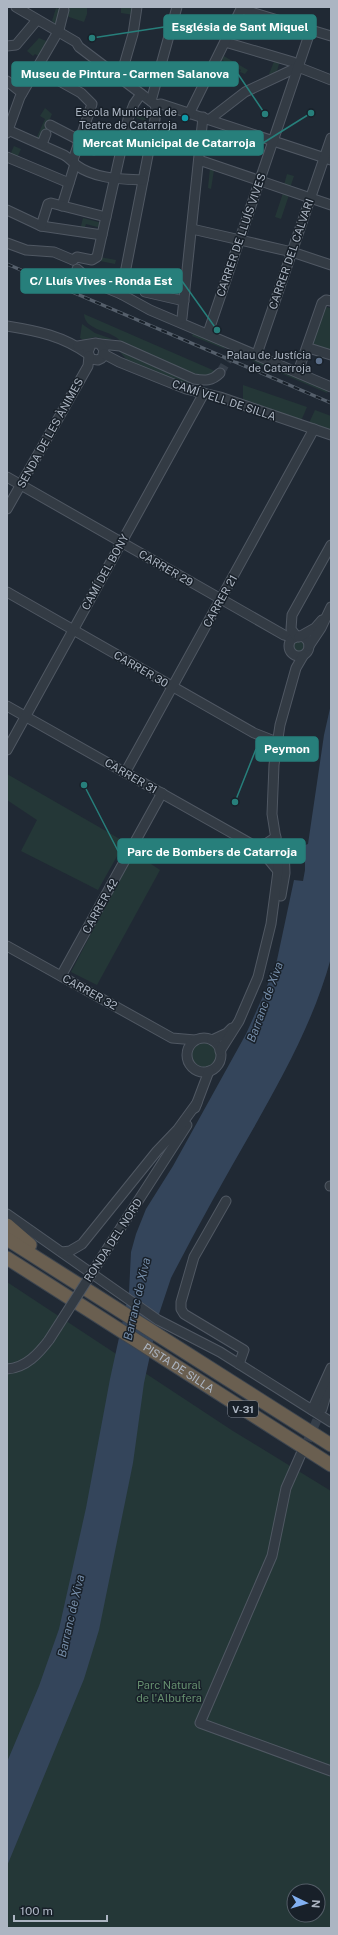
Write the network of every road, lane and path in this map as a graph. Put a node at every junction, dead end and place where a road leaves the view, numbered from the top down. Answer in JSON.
{"nodes":[{"id":1,"x":16,"y":7,"type":"edge"},
{"id":2,"x":137,"y":7,"type":"edge"},
{"id":3,"x":177,"y":7,"type":"edge"},
{"id":4,"x":64,"y":10,"type":"dead end"},
{"id":5,"x":268,"y":11,"type":"edge"},
{"id":6,"x":37,"y":20,"type":"junction"},
{"id":7,"x":311,"y":29,"type":"junction"},
{"id":8,"x":59,"y":30,"type":"junction"},
{"id":9,"x":331,"y":36,"type":"edge"},
{"id":10,"x":225,"y":42,"type":"junction"},
{"id":11,"x":7,"y":46,"type":"edge"},
{"id":12,"x":298,"y":67,"type":"junction"},
{"id":13,"x":38,"y":68,"type":"junction"},
{"id":14,"x":120,"y":78,"type":"junction"},
{"id":15,"x":331,"y":80,"type":"edge"},
{"id":16,"x":7,"y":82,"type":"edge"},
{"id":17,"x":22,"y":93,"type":"junction"},
{"id":18,"x":141,"y":94,"type":"junction"},
{"id":19,"x":153,"y":103,"type":"junction"},
{"id":20,"x":189,"y":114,"type":"junction"},
{"id":21,"x":207,"y":118,"type":"junction"},
{"id":22,"x":50,"y":125,"type":"dead end"},
{"id":23,"x":8,"y":132,"type":"edge"},
{"id":24,"x":46,"y":134,"type":"dead end"},
{"id":25,"x":331,"y":138,"type":"edge"},
{"id":26,"x":273,"y":140,"type":"junction"},
{"id":27,"x":79,"y":142,"type":"junction"},
{"id":28,"x":42,"y":144,"type":"junction"},
{"id":29,"x":94,"y":150,"type":"dead end"},
{"id":30,"x":7,"y":157,"type":"edge"},
{"id":31,"x":328,"y":158,"type":"edge"},
{"id":32,"x":199,"y":160,"type":"junction"},
{"id":33,"x":74,"y":162,"type":"junction"},
{"id":34,"x":115,"y":179,"type":"junction"},
{"id":35,"x":143,"y":180,"type":"junction"},
{"id":36,"x":259,"y":182,"type":"junction"},
{"id":37,"x":69,"y":184,"type":"junction"},
{"id":38,"x":310,"y":198,"type":"junction"},
{"id":39,"x":62,"y":206,"type":"junction"},
{"id":40,"x":331,"y":206,"type":"edge"},
{"id":41,"x":7,"y":210,"type":"edge"},
{"id":42,"x":106,"y":217,"type":"junction"},
{"id":43,"x":41,"y":226,"type":"junction"},
{"id":44,"x":192,"y":229,"type":"junction"},
{"id":45,"x":102,"y":235,"type":"junction"},
{"id":46,"x":239,"y":240,"type":"junction"},
{"id":47,"x":7,"y":243,"type":"edge"},
{"id":48,"x":292,"y":252,"type":"junction"},
{"id":49,"x":82,"y":265,"type":"junction"},
{"id":50,"x":331,"y":265,"type":"edge"},
{"id":51,"x":145,"y":292,"type":"dead end"},
{"id":52,"x":121,"y":294,"type":"junction"},
{"id":53,"x":331,"y":300,"type":"edge"},
{"id":54,"x":184,"y":301,"type":"junction"},
{"id":55,"x":182,"y":318,"type":"junction"},
{"id":56,"x":7,"y":326,"type":"edge"},
{"id":57,"x":209,"y":330,"type":"junction"},
{"id":58,"x":223,"y":341,"type":"junction"},
{"id":59,"x":78,"y":346,"type":"junction"},
{"id":60,"x":312,"y":349,"type":"dead end"},
{"id":61,"x":100,"y":351,"type":"junction"},
{"id":62,"x":245,"y":351,"type":"junction"},
{"id":63,"x":258,"y":351,"type":"junction"},
{"id":64,"x":89,"y":355,"type":"junction"},
{"id":65,"x":331,"y":355,"type":"edge"},
{"id":66,"x":299,"y":369,"type":"junction"},
{"id":67,"x":220,"y":373,"type":"tunnel mouth"},
{"id":68,"x":331,"y":382,"type":"edge"},
{"id":69,"x":331,"y":387,"type":"edge"},
{"id":70,"x":204,"y":393,"type":"junction"},
{"id":71,"x":314,"y":429,"type":"junction"},
{"id":72,"x":331,"y":435,"type":"edge"},
{"id":73,"x":7,"y":478,"type":"edge"},
{"id":74,"x":21,"y":485,"type":"junction"},
{"id":75,"x":7,"y":509,"type":"edge"},
{"id":76,"x":121,"y":543,"type":"junction"},
{"id":77,"x":331,"y":546,"type":"edge"},
{"id":78,"x":7,"y":592,"type":"edge"},
{"id":79,"x":222,"y":600,"type":"junction"},
{"id":80,"x":329,"y":611,"type":"edge"},
{"id":81,"x":292,"y":615,"type":"junction"},
{"id":82,"x":73,"y":630,"type":"junction"},
{"id":83,"x":282,"y":634,"type":"junction"},
{"id":84,"x":295,"y":639,"type":"junction"},
{"id":85,"x":309,"y":646,"type":"junction"},
{"id":86,"x":299,"y":655,"type":"junction"},
{"id":87,"x":173,"y":687,"type":"junction"},
{"id":88,"x":7,"y":706,"type":"edge"},
{"id":89,"x":26,"y":717,"type":"junction"},
{"id":90,"x":277,"y":742,"type":"junction"},
{"id":91,"x":7,"y":750,"type":"edge"},
{"id":92,"x":125,"y":773,"type":"junction"},
{"id":93,"x":162,"y":794,"type":"junction"},
{"id":94,"x":273,"y":796,"type":"junction"},
{"id":95,"x":276,"y":837,"type":"junction"},
{"id":96,"x":254,"y":846,"type":"junction"},
{"id":97,"x":278,"y":870,"type":"junction"},
{"id":98,"x":271,"y":924,"type":"junction"},
{"id":99,"x":7,"y":946,"type":"edge"},
{"id":100,"x":61,"y":976,"type":"junction"},
{"id":101,"x":239,"y":1021,"type":"junction"},
{"id":102,"x":172,"y":1038,"type":"junction"},
{"id":103,"x":195,"y":1040,"type":"junction"},
{"id":104,"x":212,"y":1040,"type":"junction"},
{"id":105,"x":220,"y":1051,"type":"junction"},
{"id":106,"x":187,"y":1054,"type":"junction"},
{"id":107,"x":195,"y":1069,"type":"junction"},
{"id":108,"x":209,"y":1071,"type":"junction"},
{"id":109,"x":200,"y":1092,"type":"junction"},
{"id":110,"x":197,"y":1103,"type":"junction"},
{"id":111,"x":226,"y":1201,"type":"dead end"},
{"id":112,"x":7,"y":1214,"type":"edge"},
{"id":113,"x":7,"y":1225,"type":"edge"},
{"id":114,"x":7,"y":1239,"type":"edge"},
{"id":115,"x":62,"y":1252,"type":"junction"},
{"id":116,"x":7,"y":1258,"type":"edge"},
{"id":117,"x":50,"y":1265,"type":"junction"},
{"id":118,"x":7,"y":1266,"type":"edge"},
{"id":119,"x":50,"y":1287,"type":"junction"},
{"id":120,"x":239,"y":1364,"type":"junction"},
{"id":121,"x":331,"y":1368,"type":"edge"},
{"id":122,"x":7,"y":1369,"type":"edge"},
{"id":123,"x":330,"y":1381,"type":"edge"},
{"id":124,"x":326,"y":1408,"type":"tunnel mouth"},
{"id":125,"x":312,"y":1410,"type":"junction"},
{"id":126,"x":331,"y":1422,"type":"edge"},
{"id":127,"x":331,"y":1445,"type":"edge"},
{"id":128,"x":301,"y":1454,"type":"tunnel mouth"},
{"id":129,"x":331,"y":1465,"type":"edge"},
{"id":130,"x":331,"y":1771,"type":"edge"}],
"edges":[{"from":1,"to":6,"type":"street"},
{"from":2,"to":14,"type":"street"},
{"from":3,"to":19,"type":"street"},
{"from":4,"to":8,"type":"street"},
{"from":5,"to":7,"type":"street"},
{"from":5,"to":10,"type":"street"},
{"from":6,"to":8,"type":"street"},
{"from":6,"to":11,"type":"street"},
{"from":7,"to":9,"type":"street"},
{"from":7,"to":12,"type":"street","name":"CARRER DE LLUÍS VIVES"},
{"from":8,"to":13,"type":"street"},
{"from":8,"to":14,"type":"street"},
{"from":10,"to":12,"type":"street"},
{"from":10,"to":20,"type":"street"},
{"from":12,"to":15,"type":"street"},
{"from":12,"to":21,"type":"street"},
{"from":12,"to":26,"type":"street","name":"CARRER DE LLUÍS VIVES"},
{"from":13,"to":17,"type":"street"},
{"from":13,"to":27,"type":"street"},
{"from":14,"to":18,"type":"street"},
{"from":16,"to":17,"type":"street"},
{"from":17,"to":23,"type":"street"},
{"from":18,"to":19,"type":"street"},
{"from":18,"to":34,"type":"street"},
{"from":19,"to":20,"type":"street"},
{"from":19,"to":35,"type":"street"},
{"from":20,"to":21,"type":"street"},
{"from":21,"to":26,"type":"street"},
{"from":21,"to":32,"type":"street"},
{"from":22,"to":27,"type":"street"},
{"from":23,"to":28,"type":"street"},
{"from":24,"to":28,"type":"street"},
{"from":25,"to":31,"type":"street","name":"CARRER DEL CALVARI"},
{"from":26,"to":31,"type":"street"},
{"from":26,"to":36,"type":"street","name":"CARRER DE LLUÍS VIVES"},
{"from":27,"to":29,"type":"street"},
{"from":27,"to":33,"type":"street"},
{"from":28,"to":33,"type":"street"},
{"from":30,"to":37,"type":"street"},
{"from":31,"to":38,"type":"street","name":"CARRER DEL CALVARI"},
{"from":32,"to":36,"type":"street"},
{"from":32,"to":44,"type":"street"},
{"from":33,"to":34,"type":"street"},
{"from":33,"to":37,"type":"street"},
{"from":34,"to":35,"type":"street"},
{"from":34,"to":42,"type":"street"},
{"from":35,"to":52,"type":"street"},
{"from":36,"to":38,"type":"street"},
{"from":36,"to":46,"type":"street","name":"CARRER DE LLUÍS VIVES"},
{"from":37,"to":39,"type":"street"},
{"from":38,"to":40,"type":"street"},
{"from":38,"to":48,"type":"street","name":"CARRER DEL CALVARI"},
{"from":39,"to":42,"type":"street"},
{"from":39,"to":43,"type":"street"},
{"from":41,"to":43,"type":"street"},
{"from":42,"to":45,"type":"street"},
{"from":43,"to":45,"type":"street"},
{"from":44,"to":46,"type":"street"},
{"from":44,"to":54,"type":"street"},
{"from":45,"to":49,"type":"street"},
{"from":46,"to":48,"type":"street"},
{"from":46,"to":57,"type":"street","name":"CARRER DE LLUÍS VIVES"},
{"from":47,"to":49,"type":"street"},
{"from":48,"to":50,"type":"street"},
{"from":48,"to":63,"type":"street","name":"CARRER DEL CALVARI"},
{"from":49,"to":52,"type":"street"},
{"from":51,"to":54,"type":"street"},
{"from":52,"to":55,"type":"street"},
{"from":52,"to":58,"type":"street"},
{"from":53,"to":66,"type":"street"},
{"from":54,"to":55,"type":"street"},
{"from":55,"to":57,"type":"street"},
{"from":56,"to":59,"type":"street","name":"CAMÍ VELL DE SILLA"},
{"from":57,"to":63,"type":"street"},
{"from":58,"to":62,"type":"street"},
{"from":58,"to":62,"type":"street"},
{"from":59,"to":61,"type":"street","name":"CAMÍ VELL DE SILLA"},
{"from":59,"to":64,"type":"street","name":"CAMÍ VELL DE SILLA"},
{"from":60,"to":65,"type":"street"},
{"from":61,"to":64,"type":"street","name":"SENDA DE LES ÀNIMES"},
{"from":61,"to":67,"type":"street"},
{"from":61,"to":70,"type":"street","name":"CAMÍ VELL DE SILLA"},
{"from":62,"to":69,"type":"street"},
{"from":63,"to":66,"type":"street"},
{"from":64,"to":74,"type":"street","name":"SENDA DE LES ÀNIMES"},
{"from":66,"to":68,"type":"street"},
{"from":70,"to":71,"type":"street","name":"CAMÍ VELL DE SILLA"},
{"from":70,"to":76,"type":"street","name":"CAMÍ DEL BONY"},
{"from":71,"to":72,"type":"street","name":"CAMÍ VELL DE SILLA"},
{"from":71,"to":79,"type":"street","name":"CARRER 21"},
{"from":73,"to":74,"type":"street","name":"CARRER 29"},
{"from":74,"to":75,"type":"street","name":"SENDA DE LES ÀNIMES"},
{"from":74,"to":76,"type":"street","name":"CARRER 29"},
{"from":76,"to":79,"type":"street","name":"CARRER 29"},
{"from":76,"to":82,"type":"street","name":"CAMÍ DEL BONY"},
{"from":77,"to":81,"type":"street"},
{"from":78,"to":82,"type":"street","name":"CARRER 30"},
{"from":79,"to":83,"type":"street","name":"CARRER 29"},
{"from":79,"to":87,"type":"street","name":"CARRER 21"},
{"from":80,"to":84,"type":"street"},
{"from":80,"to":85,"type":"street"},
{"from":81,"to":83,"type":"street"},
{"from":81,"to":84,"type":"street"},
{"from":82,"to":87,"type":"street","name":"CARRER 30"},
{"from":82,"to":89,"type":"street","name":"CAMÍ DEL BONY"},
{"from":83,"to":84,"type":"street","name":"CARRER 29"},
{"from":84,"to":85,"type":"street"},
{"from":84,"to":86,"type":"street"},
{"from":85,"to":86,"type":"street"},
{"from":86,"to":90,"type":"street"},
{"from":87,"to":90,"type":"street","name":"CARRER 30"},
{"from":87,"to":92,"type":"street","name":"CARRER 21"},
{"from":88,"to":89,"type":"street","name":"CARRER 31"},
{"from":89,"to":91,"type":"street","name":"CAMÍ DEL BONY"},
{"from":89,"to":92,"type":"street","name":"CARRER 31"},
{"from":90,"to":94,"type":"street"},
{"from":92,"to":93,"type":"street","name":"CARRER 31"},
{"from":93,"to":96,"type":"street","name":"CARRER 31"},
{"from":93,"to":100,"type":"street","name":"CARRER 42"},
{"from":94,"to":95,"type":"street"},
{"from":94,"to":98,"type":"street"},
{"from":95,"to":96,"type":"street"},
{"from":95,"to":97,"type":"street"},
{"from":96,"to":97,"type":"street","name":"CARRER 31"},
{"from":97,"to":98,"type":"street"},
{"from":98,"to":101,"type":"street"},
{"from":99,"to":100,"type":"street","name":"CARRER 32"},
{"from":100,"to":102,"type":"street","name":"CARRER 32"},
{"from":101,"to":104,"type":"street"},
{"from":101,"to":105,"type":"street"},
{"from":102,"to":103,"type":"street","name":"CARRER 32"},
{"from":102,"to":106,"type":"street","name":"CARRER 32"},
{"from":103,"to":104,"type":"street"},
{"from":103,"to":106,"type":"street"},
{"from":104,"to":105,"type":"street"},
{"from":105,"to":108,"type":"street"},
{"from":106,"to":107,"type":"street"},
{"from":107,"to":108,"type":"street"},
{"from":107,"to":109,"type":"street","name":"RONDA DEL NORD"},
{"from":108,"to":109,"type":"street","name":"RONDA DEL NORD"},
{"from":109,"to":110,"type":"street","name":"RONDA DEL NORD"},
{"from":110,"to":115,"type":"street"},
{"from":110,"to":122,"type":"street","name":"RONDA DEL NORD","bridge":true},
{"from":111,"to":120,"type":"street"},
{"from":112,"to":115,"type":"street"},
{"from":113,"to":117,"type":"highway"},
{"from":114,"to":117,"type":"highway","name":"PISTA DE SILLA","number":"V-31"},
{"from":115,"to":120,"type":"street"},
{"from":116,"to":119,"type":"highway","name":"PISTA DE SILLA","number":"V-31"},
{"from":117,"to":127,"type":"highway","name":"PISTA DE SILLA","number":"V-31"},
{"from":118,"to":119,"type":"highway"},
{"from":119,"to":129,"type":"highway","name":"PISTA DE SILLA","number":"V-31"},
{"from":120,"to":125,"type":"street"},
{"from":121,"to":125,"type":"street"},
{"from":123,"to":124,"type":"street"},
{"from":125,"to":126,"type":"street"},
{"from":128,"to":130,"type":"street"}]}
